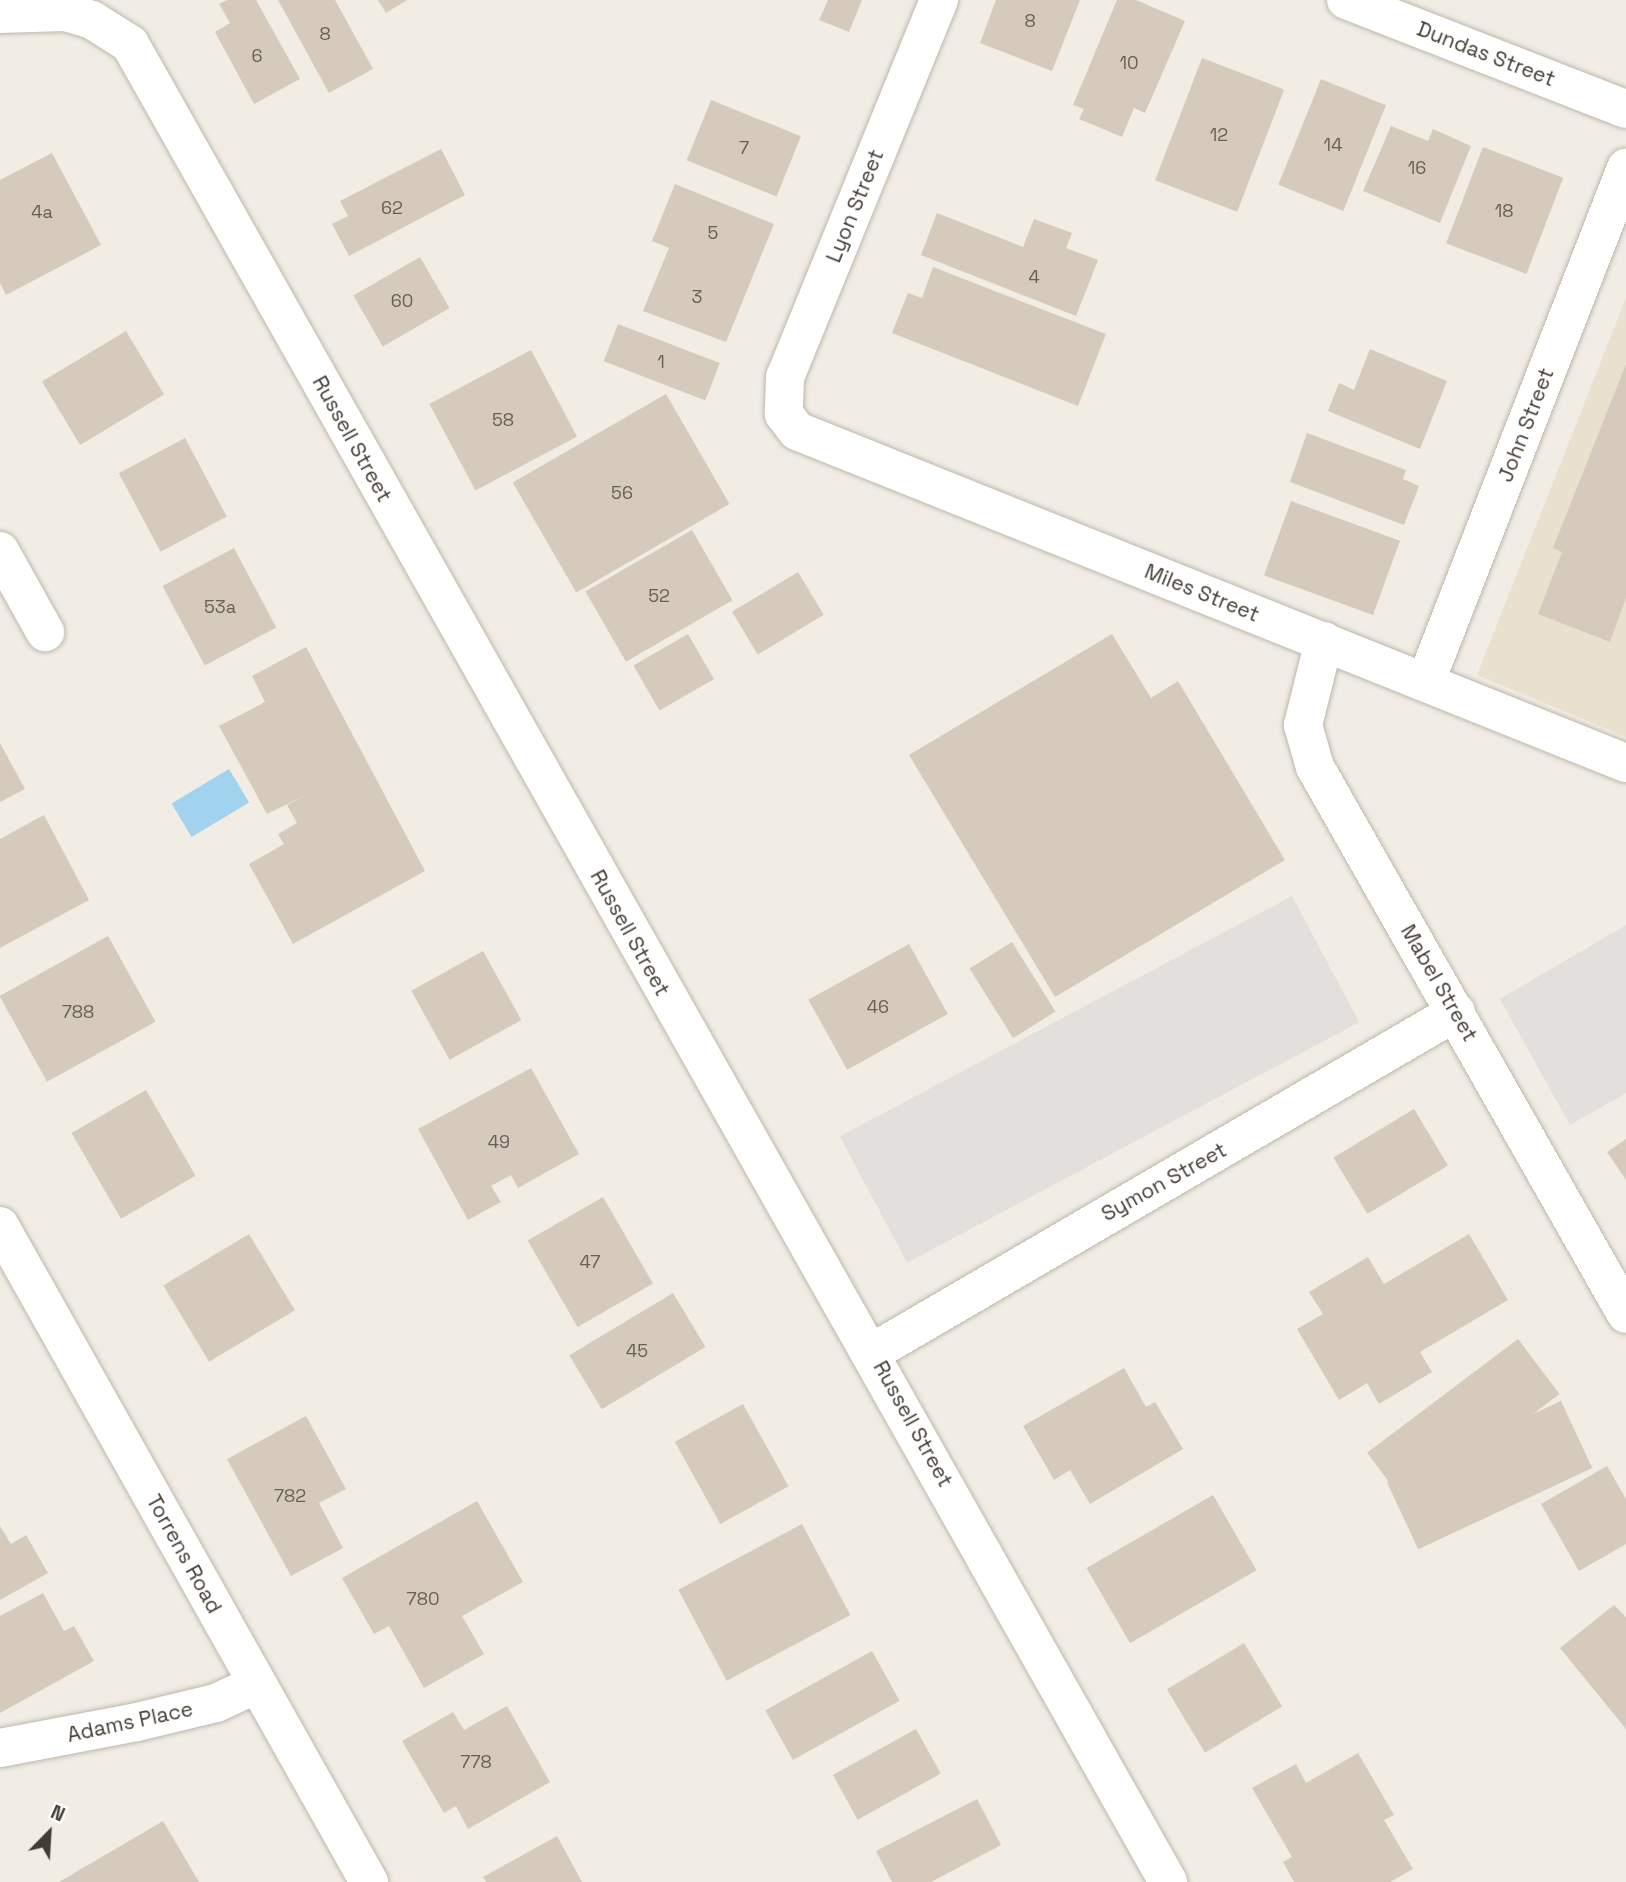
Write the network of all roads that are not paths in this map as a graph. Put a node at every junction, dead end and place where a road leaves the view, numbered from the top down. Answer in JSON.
{"nodes":[{"id":1,"x":939,"y":0,"type":"edge"},
{"id":2,"x":1346,"y":0,"type":"edge"},
{"id":3,"x":0,"y":14,"type":"edge"},
{"id":4,"x":1626,"y":109,"type":"edge"},
{"id":5,"x":1626,"y":168,"type":"edge"},
{"id":6,"x":784,"y":414,"type":"joint"},
{"id":7,"x":0,"y":551,"type":"edge"},
{"id":8,"x":45,"y":632,"type":"dead end"},
{"id":9,"x":1324,"y":641,"type":"junction"},
{"id":10,"x":1426,"y":681,"type":"junction"},
{"id":11,"x":1626,"y":763,"type":"edge"},
{"id":12,"x":1456,"y":1013,"type":"junction"},
{"id":13,"x":0,"y":1226,"type":"edge"},
{"id":14,"x":1626,"y":1314,"type":"edge"},
{"id":15,"x":873,"y":1352,"type":"junction"},
{"id":16,"x":257,"y":1684,"type":"junction"},
{"id":17,"x":0,"y":1748,"type":"edge"},
{"id":18,"x":369,"y":1882,"type":"edge"},
{"id":19,"x":1168,"y":1882,"type":"edge"}],
"edges":[{"from":1,"to":6,"type":"street","name":"Lyon Street"},
{"from":2,"to":4,"type":"street","name":"Dundas Street"},
{"from":3,"to":15,"type":"street","name":"Russell Street"},
{"from":5,"to":10,"type":"street","name":"John Street"},
{"from":6,"to":9,"type":"street","name":"Miles Street"},
{"from":7,"to":8,"type":"street"},
{"from":9,"to":10,"type":"street","name":"Miles Street"},
{"from":9,"to":12,"type":"street","name":"Mabel Street"},
{"from":10,"to":11,"type":"street","name":"Miles Street"},
{"from":12,"to":14,"type":"street","name":"Mabel Street"},
{"from":12,"to":15,"type":"street","name":"Symon Street"},
{"from":13,"to":16,"type":"street","name":"Torrens Road"},
{"from":15,"to":19,"type":"street","name":"Russell Street"},
{"from":16,"to":17,"type":"street","name":"Adams Place"},
{"from":16,"to":18,"type":"street","name":"Torrens Road"}]}
